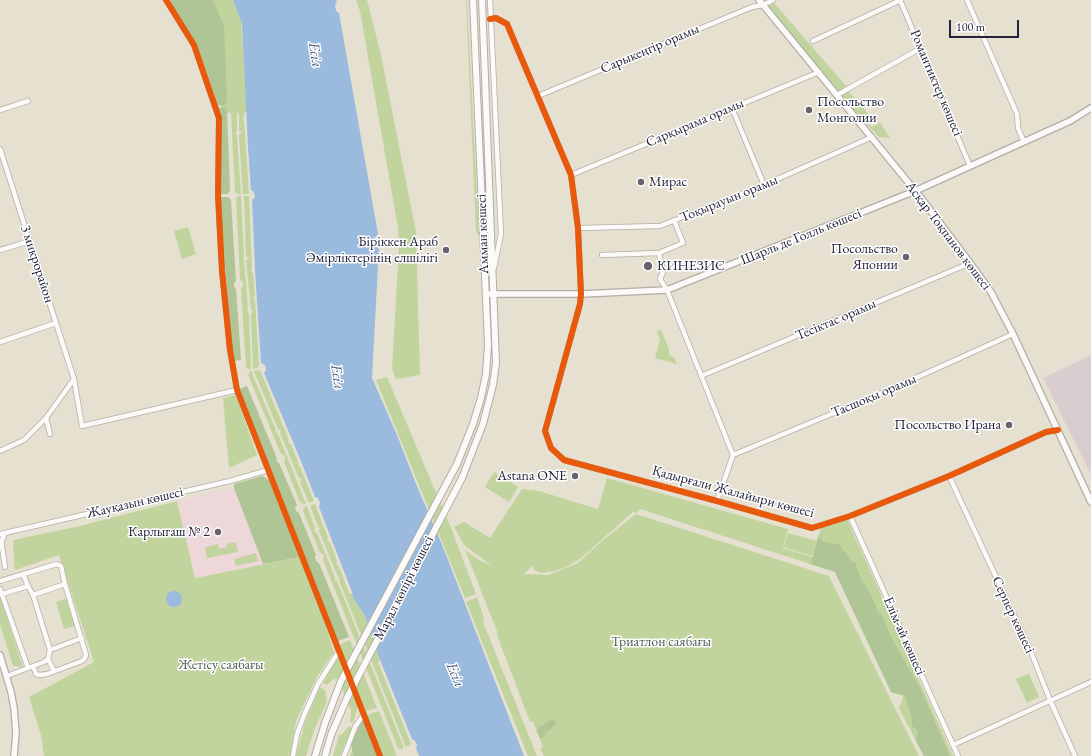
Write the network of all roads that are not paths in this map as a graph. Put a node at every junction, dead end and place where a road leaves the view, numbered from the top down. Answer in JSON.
{"nodes":[{"id":1,"x":166,"y":0,"type":"edge"},
{"id":2,"x":473,"y":0,"type":"edge"},
{"id":3,"x":482,"y":0,"type":"edge"},
{"id":4,"x":490,"y":0,"type":"edge"},
{"id":5,"x":773,"y":0,"type":"edge"},
{"id":6,"x":900,"y":0,"type":"edge"},
{"id":7,"x":967,"y":0,"type":"edge"},
{"id":8,"x":761,"y":2,"type":"edge"},
{"id":9,"x":490,"y":19,"type":"junction"},
{"id":10,"x":813,"y":41,"type":"dead end"},
{"id":11,"x":921,"y":48,"type":"junction"},
{"id":12,"x":819,"y":72,"type":"junction"},
{"id":13,"x":837,"y":95,"type":"junction"},
{"id":14,"x":538,"y":96,"type":"junction"},
{"id":15,"x":28,"y":101,"type":"dead end"},
{"id":16,"x":732,"y":108,"type":"junction"},
{"id":17,"x":1091,"y":108,"type":"edge"},
{"id":18,"x":0,"y":110,"type":"edge"},
{"id":19,"x":872,"y":137,"type":"junction"},
{"id":20,"x":1024,"y":142,"type":"junction"},
{"id":21,"x":0,"y":149,"type":"edge"},
{"id":22,"x":970,"y":166,"type":"junction"},
{"id":23,"x":571,"y":175,"type":"junction"},
{"id":24,"x":764,"y":185,"type":"junction"},
{"id":25,"x":915,"y":191,"type":"junction"},
{"id":26,"x":674,"y":220,"type":"junction"},
{"id":27,"x":578,"y":228,"type":"junction"},
{"id":28,"x":30,"y":241,"type":"junction"},
{"id":29,"x":0,"y":250,"type":"edge"},
{"id":30,"x":658,"y":253,"type":"junction"},
{"id":31,"x":602,"y":255,"type":"dead end"},
{"id":32,"x":970,"y":262,"type":"junction"},
{"id":33,"x":493,"y":273,"type":"junction"},
{"id":34,"x":667,"y":290,"type":"junction"},
{"id":35,"x":486,"y":294,"type":"junction"},
{"id":36,"x":581,"y":294,"type":"junction"},
{"id":37,"x":494,"y":295,"type":"junction"},
{"id":38,"x":56,"y":323,"type":"junction"},
{"id":39,"x":1013,"y":334,"type":"junction"},
{"id":40,"x":0,"y":342,"type":"edge"},
{"id":41,"x":701,"y":376,"type":"junction"},
{"id":42,"x":74,"y":379,"type":"junction"},
{"id":43,"x":237,"y":390,"type":"junction"},
{"id":44,"x":46,"y":418,"type":"junction"},
{"id":45,"x":1058,"y":430,"type":"junction"},
{"id":46,"x":50,"y":434,"type":"dead end"},
{"id":47,"x":0,"y":451,"type":"edge"},
{"id":48,"x":733,"y":455,"type":"junction"},
{"id":49,"x":457,"y":464,"type":"joint"},
{"id":50,"x":268,"y":470,"type":"junction"},
{"id":51,"x":949,"y":476,"type":"junction"},
{"id":52,"x":462,"y":478,"type":"joint"},
{"id":53,"x":717,"y":501,"type":"junction"},
{"id":54,"x":1091,"y":502,"type":"edge"},
{"id":55,"x":850,"y":516,"type":"junction"},
{"id":56,"x":2,"y":533,"type":"edge"},
{"id":57,"x":5,"y":567,"type":"dead end"},
{"id":58,"x":23,"y":574,"type":"junction"},
{"id":59,"x":0,"y":581,"type":"edge"},
{"id":60,"x":65,"y":584,"type":"junction"},
{"id":61,"x":28,"y":586,"type":"junction"},
{"id":62,"x":1,"y":592,"type":"edge"},
{"id":63,"x":33,"y":595,"type":"junction"},
{"id":64,"x":82,"y":638,"type":"junction"},
{"id":65,"x":50,"y":650,"type":"junction"},
{"id":66,"x":339,"y":651,"type":"junction"},
{"id":67,"x":0,"y":655,"type":"edge"},
{"id":68,"x":48,"y":659,"type":"junction"},
{"id":69,"x":31,"y":667,"type":"junction"},
{"id":70,"x":54,"y":672,"type":"junction"},
{"id":71,"x":7,"y":676,"type":"junction"},
{"id":72,"x":1091,"y":682,"type":"edge"},
{"id":73,"x":1050,"y":700,"type":"junction"},
{"id":74,"x":364,"y":714,"type":"junction"},
{"id":75,"x":953,"y":745,"type":"junction"},
{"id":76,"x":14,"y":756,"type":"edge"},
{"id":77,"x":293,"y":756,"type":"edge"},
{"id":78,"x":315,"y":756,"type":"edge"},
{"id":79,"x":325,"y":756,"type":"edge"},
{"id":80,"x":344,"y":756,"type":"edge"},
{"id":81,"x":380,"y":756,"type":"edge"},
{"id":82,"x":958,"y":756,"type":"edge"},
{"id":83,"x":1075,"y":756,"type":"edge"}],
"edges":[{"from":1,"to":43,"type":"street"},
{"from":2,"to":35,"type":"main road","name":"Амман көшесі"},
{"from":3,"to":33,"type":"main road","name":"Амман көшесі"},
{"from":4,"to":9,"type":"street","name":"Амман көшесі"},
{"from":5,"to":8,"type":"street","name":"Сарыкеңгір орамы"},
{"from":6,"to":10,"type":"street"},
{"from":6,"to":11,"type":"street","name":"Романтиктер көшесі"},
{"from":7,"to":20,"type":"street"},
{"from":8,"to":12,"type":"street","name":"Асқар Тоқпанов көшесі"},
{"from":8,"to":14,"type":"street","name":"Сарыкеңгір орамы"},
{"from":9,"to":14,"type":"street","name":"Қадырғали Жалайыри көшесі"},
{"from":9,"to":33,"type":"street","name":"Амман көшесі"},
{"from":11,"to":13,"type":"street"},
{"from":11,"to":22,"type":"street","name":"Романтиктер көшесі"},
{"from":12,"to":13,"type":"street","name":"Асқар Тоқпанов көшесі"},
{"from":12,"to":16,"type":"street","name":"Сарқырама орамы"},
{"from":13,"to":19,"type":"street","name":"Асқар Тоқпанов көшесі"},
{"from":14,"to":23,"type":"street","name":"Қадырғали Жалайыри көшесі"},
{"from":15,"to":18,"type":"street"},
{"from":16,"to":23,"type":"street","name":"Сарқырама орамы"},
{"from":16,"to":24,"type":"street"},
{"from":17,"to":20,"type":"street","name":"Шарль де Голль көшесі"},
{"from":19,"to":24,"type":"street","name":"Тоқырауын орамы"},
{"from":19,"to":25,"type":"street","name":"Асқар Тоқпанов көшесі"},
{"from":20,"to":22,"type":"street","name":"Шарль де Голль көшесі"},
{"from":21,"to":28,"type":"street","name":"3 микрорайон"},
{"from":22,"to":25,"type":"street","name":"Шарль де Голль көшесі"},
{"from":23,"to":27,"type":"street","name":"Қадырғали Жалайыри көшесі"},
{"from":24,"to":26,"type":"street","name":"Тоқырауын орамы"},
{"from":25,"to":32,"type":"street","name":"Асқар Тоқпанов көшесі"},
{"from":25,"to":34,"type":"street","name":"Шарль де Голль көшесі"},
{"from":26,"to":27,"type":"street","name":"Тоқырауын орамы"},
{"from":26,"to":30,"type":"street"},
{"from":27,"to":36,"type":"street","name":"Қадырғали Жалайыри көшесі"},
{"from":28,"to":29,"type":"street"},
{"from":28,"to":38,"type":"street","name":"3 микрорайон"},
{"from":30,"to":31,"type":"street"},
{"from":30,"to":34,"type":"street"},
{"from":32,"to":39,"type":"street","name":"Асқар Тоқпанов көшесі"},
{"from":32,"to":41,"type":"street","name":"Тесіктас орамы"},
{"from":33,"to":37,"type":"main road","name":"Амман көшесі"},
{"from":34,"to":36,"type":"street","name":"Шарль де Голль көшесі"},
{"from":34,"to":41,"type":"street"},
{"from":35,"to":37,"type":"street","name":"Шарль де Голль көшесі"},
{"from":35,"to":49,"type":"main road","name":"Амман көшесі"},
{"from":36,"to":37,"type":"street","name":"Шарль де Голль көшесі"},
{"from":36,"to":53,"type":"street","name":"Қадырғали Жалайыри көшесі"},
{"from":37,"to":52,"type":"main road","name":"Амман көшесі"},
{"from":38,"to":40,"type":"street"},
{"from":38,"to":42,"type":"street","name":"3 микрорайон"},
{"from":39,"to":45,"type":"street","name":"Асқар Тоқпанов көшесі"},
{"from":39,"to":48,"type":"street","name":"Тасшоқы орамы"},
{"from":41,"to":48,"type":"street"},
{"from":42,"to":43,"type":"street","name":"3 микрорайон"},
{"from":42,"to":44,"type":"street"},
{"from":43,"to":50,"type":"street"},
{"from":44,"to":46,"type":"street"},
{"from":44,"to":47,"type":"street"},
{"from":45,"to":51,"type":"street","name":"Қадырғали Жалайыри көшесі"},
{"from":45,"to":54,"type":"street","name":"Асқар Тоқпанов көшесі"},
{"from":48,"to":53,"type":"street"},
{"from":49,"to":78,"type":"main road","name":"Марал көпірі көшесі","bridge":true},
{"from":50,"to":56,"type":"street","name":"Жауқазын көшесі"},
{"from":50,"to":66,"type":"street"},
{"from":51,"to":55,"type":"street","name":"Қадырғали Жалайыри көшесі"},
{"from":51,"to":73,"type":"street","name":"Серпер көшесі"},
{"from":52,"to":79,"type":"main road","name":"Марал көпірі көшесі","bridge":true},
{"from":53,"to":55,"type":"street","name":"Қадырғали Жалайыри көшесі"},
{"from":55,"to":75,"type":"street","name":"Елім-ай көшесі"},
{"from":56,"to":57,"type":"street"},
{"from":58,"to":59,"type":"street"},
{"from":58,"to":60,"type":"street"},
{"from":58,"to":61,"type":"street"},
{"from":60,"to":63,"type":"street"},
{"from":60,"to":64,"type":"street"},
{"from":61,"to":62,"type":"street"},
{"from":61,"to":63,"type":"street"},
{"from":62,"to":69,"type":"street"},
{"from":63,"to":65,"type":"street"},
{"from":64,"to":65,"type":"street"},
{"from":64,"to":70,"type":"street"},
{"from":65,"to":68,"type":"street"},
{"from":66,"to":74,"type":"street"},
{"from":66,"to":77,"type":"street"},
{"from":67,"to":71,"type":"street"},
{"from":68,"to":69,"type":"street"},
{"from":68,"to":70,"type":"street"},
{"from":69,"to":70,"type":"street"},
{"from":69,"to":71,"type":"street"},
{"from":71,"to":76,"type":"street"},
{"from":72,"to":73,"type":"street"},
{"from":73,"to":75,"type":"street"},
{"from":73,"to":83,"type":"street","name":"Серпер көшесі"},
{"from":74,"to":80,"type":"street"},
{"from":74,"to":81,"type":"street"},
{"from":75,"to":82,"type":"street","name":"Елім-ай көшесі"}]}
